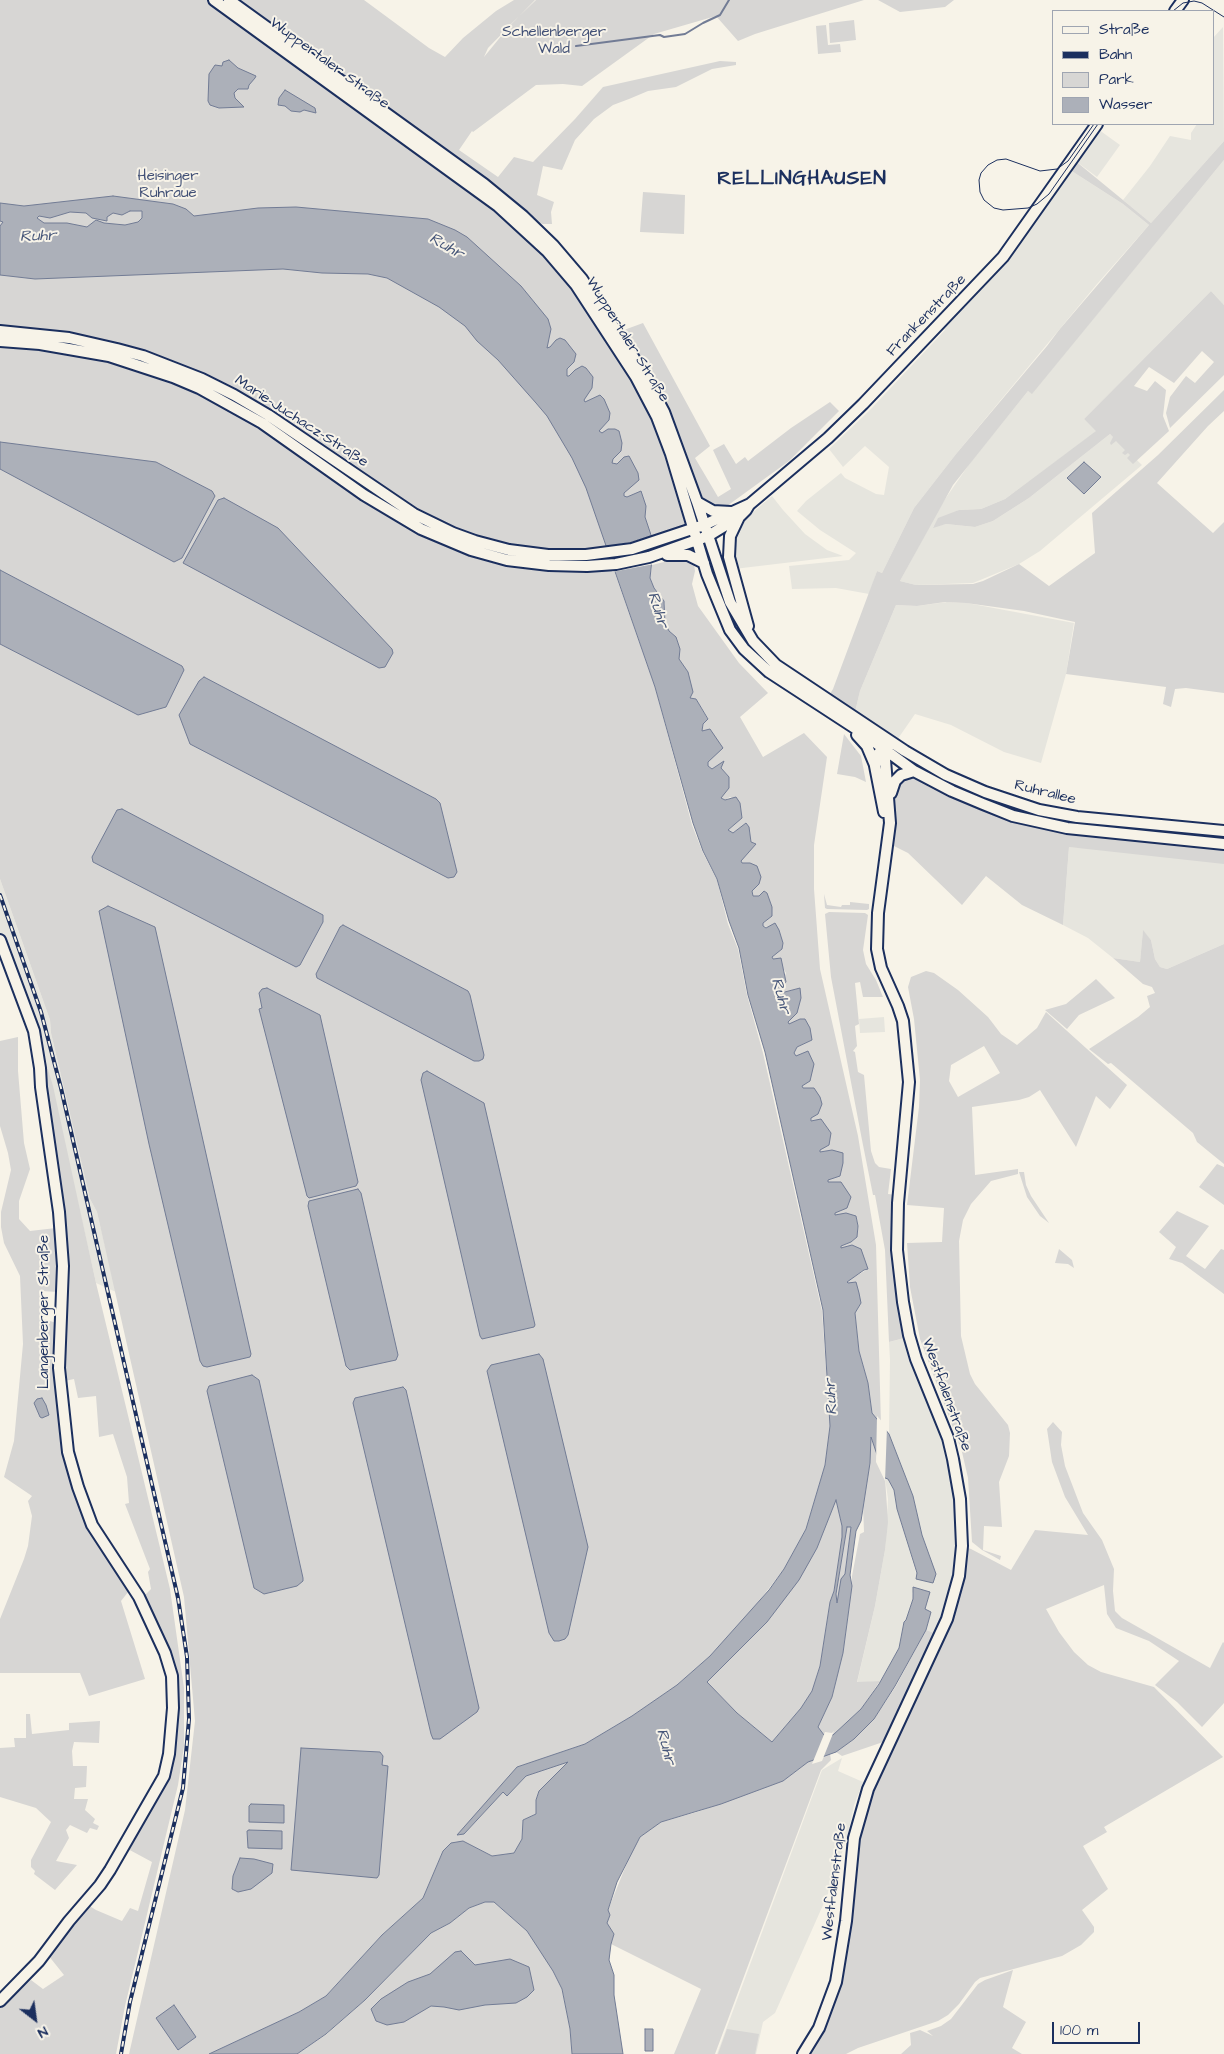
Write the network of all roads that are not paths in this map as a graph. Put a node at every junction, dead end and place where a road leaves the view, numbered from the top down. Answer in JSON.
{"nodes":[{"id":1,"x":214,"y":0,"type":"edge"},
{"id":2,"x":229,"y":0,"type":"edge"},
{"id":3,"x":1096,"y":125,"type":"edge"},
{"id":4,"x":0,"y":331,"type":"edge"},
{"id":5,"x":0,"y":341,"type":"edge"},
{"id":6,"x":697,"y":502,"type":"junction"},
{"id":7,"x":735,"y":515,"type":"junction"},
{"id":8,"x":704,"y":525,"type":"junction"},
{"id":9,"x":431,"y":528,"type":"junction"},
{"id":10,"x":694,"y":529,"type":"junction"},
{"id":11,"x":708,"y":536,"type":"junction"},
{"id":12,"x":697,"y":541,"type":"junction"},
{"id":13,"x":673,"y":552,"type":"junction"},
{"id":14,"x":704,"y":563,"type":"junction"},
{"id":15,"x":753,"y":641,"type":"junction"},
{"id":16,"x":831,"y":706,"type":"junction"},
{"id":17,"x":852,"y":721,"type":"junction"},
{"id":18,"x":877,"y":732,"type":"junction"},
{"id":19,"x":884,"y":749,"type":"junction"},
{"id":20,"x":903,"y":750,"type":"junction"},
{"id":21,"x":875,"y":766,"type":"junction"},
{"id":22,"x":914,"y":771,"type":"junction"},
{"id":23,"x":888,"y":796,"type":"junction"},
{"id":24,"x":1224,"y":831,"type":"edge"},
{"id":25,"x":888,"y":843,"type":"junction"},
{"id":26,"x":1224,"y":844,"type":"edge"},
{"id":27,"x":0,"y":940,"type":"edge"},
{"id":28,"x":0,"y":2001,"type":"edge"},
{"id":29,"x":802,"y":2054,"type":"edge"}],
"edges":[{"from":1,"to":10,"type":"main road","name":"Wuppertaler Straße"},
{"from":2,"to":6,"type":"main road","name":"Wuppertaler Straße"},
{"from":3,"to":7,"type":"main road","name":"Frankenstraße"},
{"from":4,"to":9,"type":"main road","name":"Marie-Juchacz-Straße"},
{"from":5,"to":9,"type":"main road","name":"Marie-Juchacz-Straße"},
{"from":6,"to":7,"type":"main road"},
{"from":6,"to":8,"type":"main road","name":"Wuppertaler Straße"},
{"from":7,"to":8,"type":"main road","name":"Frankenstraße"},
{"from":7,"to":11,"type":"main road","name":"Frankenstraße"},
{"from":7,"to":15,"type":"main road"},
{"from":8,"to":10,"type":"main road","name":"Frankenstraße"},
{"from":8,"to":11,"type":"main road","name":"Wuppertaler Straße"},
{"from":9,"to":10,"type":"main road","name":"Frankenstraße"},
{"from":9,"to":13,"type":"main road","name":"Frankenstraße"},
{"from":10,"to":12,"type":"main road","name":"Wuppertaler Straße"},
{"from":11,"to":12,"type":"main road","name":"Frankenstraße"},
{"from":11,"to":15,"type":"main road","name":"Wuppertaler Straße"},
{"from":12,"to":13,"type":"main road","name":"Frankenstraße"},
{"from":12,"to":14,"type":"main road","name":"Wuppertaler Straße"},
{"from":13,"to":14,"type":"main road"},
{"from":14,"to":16,"type":"main road","name":"Wuppertaler Straße"},
{"from":15,"to":16,"type":"main road","name":"Wuppertaler Straße"},
{"from":16,"to":17,"type":"main road","name":"Wuppertaler Straße"},
{"from":17,"to":18,"type":"main road","name":"Wuppertaler Straße"},
{"from":17,"to":19,"type":"main road","name":"Wuppertaler Straße"},
{"from":17,"to":21,"type":"main road","name":"Westfalenstraße"},
{"from":18,"to":19,"type":"main road","name":"Westfalenstraße"},
{"from":18,"to":20,"type":"main road","name":"Ruhrallee"},
{"from":19,"to":20,"type":"main road"},
{"from":19,"to":21,"type":"main road"},
{"from":19,"to":22,"type":"main road","name":"Ruhrallee"},
{"from":19,"to":23,"type":"main road","name":"Westfalenstraße"},
{"from":20,"to":24,"type":"main road","name":"Ruhrallee"},
{"from":21,"to":25,"type":"main road","name":"Westfalenstraße"},
{"from":22,"to":23,"type":"main road"},
{"from":22,"to":26,"type":"main road","name":"Ruhrallee"},
{"from":23,"to":25,"type":"main road","name":"Westfalenstraße"},
{"from":25,"to":29,"type":"main road","name":"Westfalenstraße"},
{"from":27,"to":28,"type":"main road","name":"Langenberger Straße"}]}
